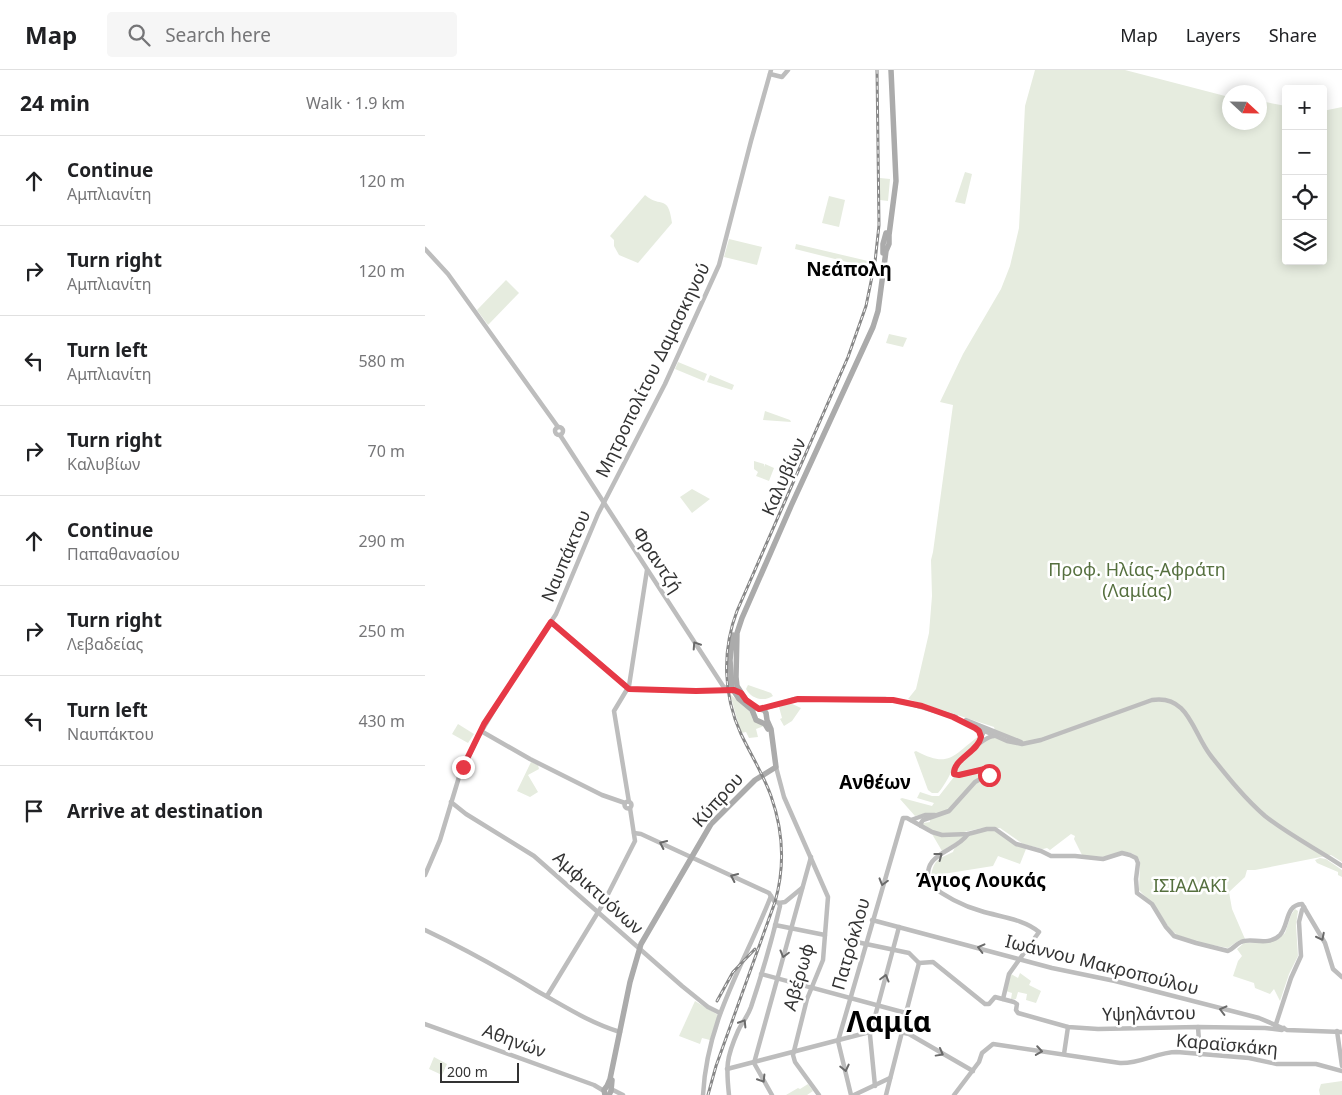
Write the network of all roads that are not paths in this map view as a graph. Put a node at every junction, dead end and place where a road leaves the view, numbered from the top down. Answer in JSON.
{"nodes":[{"id":1,"x":788,"y":70,"type":"edge"},
{"id":2,"x":891,"y":70,"type":"edge"},
{"id":3,"x":771,"y":72,"type":"edge"},
{"id":4,"x":886,"y":244,"type":"junction"},
{"id":5,"x":425,"y":249,"type":"edge"},
{"id":6,"x":604,"y":503,"type":"junction"},
{"id":7,"x":647,"y":570,"type":"junction"},
{"id":8,"x":551,"y":622,"type":"junction"},
{"id":9,"x":627,"y":688,"type":"junction"},
{"id":10,"x":728,"y":690,"type":"junction"},
{"id":11,"x":741,"y":693,"type":"junction"},
{"id":12,"x":778,"y":704,"type":"junction"},
{"id":13,"x":761,"y":709,"type":"junction"},
{"id":14,"x":754,"y":716,"type":"junction"},
{"id":15,"x":953,"y":717,"type":"junction"},
{"id":16,"x":765,"y":718,"type":"junction"},
{"id":17,"x":971,"y":726,"type":"junction"},
{"id":18,"x":987,"y":730,"type":"junction"},
{"id":19,"x":481,"y":731,"type":"junction"},
{"id":20,"x":997,"y":736,"type":"junction"},
{"id":21,"x":982,"y":741,"type":"junction"},
{"id":22,"x":1027,"y":743,"type":"junction"},
{"id":23,"x":775,"y":768,"type":"junction"},
{"id":24,"x":451,"y":802,"type":"junction"},
{"id":25,"x":627,"y":803,"type":"junction"},
{"id":26,"x":939,"y":815,"type":"junction"},
{"id":27,"x":920,"y":818,"type":"junction"},
{"id":28,"x":910,"y":820,"type":"junction"},
{"id":29,"x":919,"y":825,"type":"junction"},
{"id":30,"x":635,"y":833,"type":"junction"},
{"id":31,"x":968,"y":834,"type":"junction"},
{"id":32,"x":811,"y":856,"type":"junction"},
{"id":33,"x":693,"y":858,"type":"junction"},
{"id":34,"x":1342,"y":866,"type":"edge"},
{"id":35,"x":425,"y":875,"type":"edge"},
{"id":36,"x":802,"y":888,"type":"junction"},
{"id":37,"x":771,"y":896,"type":"junction"},
{"id":38,"x":779,"y":903,"type":"junction"},
{"id":39,"x":1303,"y":909,"type":"junction"},
{"id":40,"x":597,"y":912,"type":"junction"},
{"id":41,"x":872,"y":920,"type":"junction"},
{"id":42,"x":775,"y":925,"type":"junction"},
{"id":43,"x":899,"y":927,"type":"junction"},
{"id":44,"x":791,"y":928,"type":"junction"},
{"id":45,"x":425,"y":930,"type":"edge"},
{"id":46,"x":825,"y":936,"type":"junction"},
{"id":47,"x":847,"y":940,"type":"dead end"},
{"id":48,"x":865,"y":944,"type":"junction"},
{"id":49,"x":640,"y":949,"type":"junction"},
{"id":50,"x":893,"y":950,"type":"junction"},
{"id":51,"x":1021,"y":958,"type":"junction"},
{"id":52,"x":919,"y":963,"type":"junction"},
{"id":53,"x":761,"y":974,"type":"junction"},
{"id":54,"x":1342,"y":977,"type":"edge"},
{"id":55,"x":777,"y":979,"type":"junction"},
{"id":56,"x":811,"y":988,"type":"junction"},
{"id":57,"x":547,"y":996,"type":"junction"},
{"id":58,"x":850,"y":998,"type":"junction"},
{"id":59,"x":1003,"y":998,"type":"junction"},
{"id":60,"x":878,"y":1006,"type":"junction"},
{"id":61,"x":719,"y":1013,"type":"junction"},
{"id":62,"x":1270,"y":1022,"type":"junction"},
{"id":63,"x":425,"y":1024,"type":"edge"},
{"id":64,"x":873,"y":1026,"type":"junction"},
{"id":65,"x":1066,"y":1027,"type":"junction"},
{"id":66,"x":1198,"y":1027,"type":"junction"},
{"id":67,"x":1275,"y":1027,"type":"junction"},
{"id":68,"x":885,"y":1028,"type":"junction"},
{"id":69,"x":1265,"y":1028,"type":"junction"},
{"id":70,"x":620,"y":1032,"type":"junction"},
{"id":71,"x":902,"y":1032,"type":"junction"},
{"id":72,"x":1339,"y":1032,"type":"edge"},
{"id":73,"x":871,"y":1033,"type":"junction"},
{"id":74,"x":838,"y":1041,"type":"junction"},
{"id":75,"x":793,"y":1052,"type":"junction"},
{"id":76,"x":1064,"y":1054,"type":"junction"},
{"id":77,"x":1199,"y":1055,"type":"junction"},
{"id":78,"x":754,"y":1063,"type":"junction"},
{"id":79,"x":1342,"y":1066,"type":"edge"},
{"id":80,"x":727,"y":1068,"type":"junction"},
{"id":81,"x":973,"y":1071,"type":"junction"},
{"id":82,"x":1342,"y":1071,"type":"edge"},
{"id":83,"x":891,"y":1078,"type":"junction"},
{"id":84,"x":881,"y":1083,"type":"junction"},
{"id":85,"x":875,"y":1086,"type":"junction"},
{"id":86,"x":888,"y":1088,"type":"junction"},
{"id":87,"x":608,"y":1091,"type":"edge"},
{"id":88,"x":622,"y":1095,"type":"edge"},
{"id":89,"x":703,"y":1095,"type":"edge"},
{"id":90,"x":729,"y":1095,"type":"edge"},
{"id":91,"x":772,"y":1095,"type":"edge"},
{"id":92,"x":819,"y":1095,"type":"edge"},
{"id":93,"x":852,"y":1095,"type":"edge"},
{"id":94,"x":886,"y":1095,"type":"edge"},
{"id":95,"x":954,"y":1095,"type":"edge"}],
"edges":[{"from":1,"to":3,"type":"street"},
{"from":2,"to":4,"type":"main road","name":"Καλυβίων"},
{"from":3,"to":6,"type":"street","name":"Μητροπολίτου Δαμασκηνού"},
{"from":4,"to":10,"type":"main road","name":"Καλυβίων"},
{"from":4,"to":11,"type":"main road","name":"Καλυβίων"},
{"from":5,"to":6,"type":"street","name":"Φραντζή"},
{"from":6,"to":7,"type":"street","name":"Φραντζή"},
{"from":6,"to":8,"type":"street","name":"Ναυπάκτου"},
{"from":7,"to":9,"type":"street"},
{"from":10,"to":7,"type":"street","name":"Φραντζή","one_way":true},
{"from":8,"to":9,"type":"street"},
{"from":8,"to":19,"type":"street","name":"Ναυπάκτου"},
{"from":9,"to":10,"type":"street"},
{"from":9,"to":25,"type":"street"},
{"from":10,"to":11,"type":"street"},
{"from":10,"to":14,"type":"main road"},
{"from":11,"to":13,"type":"main road"},
{"from":12,"to":13,"type":"street"},
{"from":12,"to":15,"type":"street"},
{"from":12,"to":16,"type":"street"},
{"from":13,"to":14,"type":"main road"},
{"from":13,"to":16,"type":"main road"},
{"from":14,"to":16,"type":"main road"},
{"from":15,"to":17,"type":"street"},
{"from":15,"to":18,"type":"street"},
{"from":16,"to":23,"type":"main road"},
{"from":17,"to":18,"type":"street"},
{"from":17,"to":21,"type":"street"},
{"from":18,"to":20,"type":"street"},
{"from":18,"to":21,"type":"street"},
{"from":18,"to":22,"type":"street"},
{"from":19,"to":24,"type":"street","name":"Ναυπάκτου"},
{"from":19,"to":25,"type":"street"},
{"from":20,"to":21,"type":"street"},
{"from":20,"to":22,"type":"street"},
{"from":21,"to":26,"type":"street"},
{"from":22,"to":34,"type":"street"},
{"from":23,"to":32,"type":"street","name":"Αβέρωφ"},
{"from":23,"to":33,"type":"main road","name":"Κύπρου"},
{"from":24,"to":35,"type":"street","name":"Ναυπάκτου"},
{"from":24,"to":40,"type":"street","name":"Αμφικτυόνων"},
{"from":25,"to":30,"type":"street"},
{"from":26,"to":27,"type":"street"},
{"from":26,"to":29,"type":"street"},
{"from":27,"to":28,"type":"street"},
{"from":27,"to":29,"type":"street"},
{"from":28,"to":29,"type":"street"},
{"from":28,"to":41,"type":"street","name":"Πατρόκλου","one_way":true},
{"from":29,"to":31,"type":"street"},
{"from":33,"to":30,"type":"street","one_way":true},
{"from":30,"to":40,"type":"street"},
{"from":31,"to":39,"type":"street"},
{"from":51,"to":31,"type":"street","one_way":true},
{"from":32,"to":36,"type":"street"},
{"from":32,"to":46,"type":"street","name":"Αβέρωφ"},
{"from":37,"to":33,"type":"street","one_way":true},
{"from":33,"to":49,"type":"main road","name":"Κύπρου"},
{"from":36,"to":38,"type":"street"},
{"from":36,"to":44,"type":"street"},
{"from":37,"to":38,"type":"street"},
{"from":37,"to":61,"type":"street"},
{"from":38,"to":42,"type":"street"},
{"from":39,"to":54,"type":"street","one_way":true},
{"from":39,"to":67,"type":"street"},
{"from":40,"to":49,"type":"street","name":"Αμφικτυόνων"},
{"from":40,"to":57,"type":"street"},
{"from":41,"to":43,"type":"street","name":"Ιωάννου Μακροπούλου"},
{"from":41,"to":48,"type":"street","name":"Πατρόκλου"},
{"from":42,"to":44,"type":"street"},
{"from":42,"to":53,"type":"street"},
{"from":43,"to":50,"type":"street"},
{"from":51,"to":43,"type":"street","name":"Ιωάννου Μακροπούλου","one_way":true},
{"from":44,"to":46,"type":"street"},
{"from":44,"to":55,"type":"street","one_way":true},
{"from":45,"to":57,"type":"street"},
{"from":46,"to":56,"type":"street","name":"Αβέρωφ"},
{"from":47,"to":48,"type":"street"},
{"from":48,"to":50,"type":"street"},
{"from":48,"to":58,"type":"street","name":"Πατρόκλου"},
{"from":49,"to":61,"type":"street","name":"Αμφικτυόνων"},
{"from":49,"to":70,"type":"main road","name":"Κύπρου"},
{"from":49,"to":87,"type":"main road","name":"Κύπρου"},
{"from":50,"to":52,"type":"street"},
{"from":60,"to":50,"type":"street","one_way":true},
{"from":51,"to":59,"type":"street"},
{"from":62,"to":51,"type":"street","name":"Ιωάννου Μακροπούλου","one_way":true},
{"from":52,"to":59,"type":"street"},
{"from":52,"to":60,"type":"street"},
{"from":53,"to":55,"type":"street"},
{"from":80,"to":53,"type":"street","one_way":true},
{"from":55,"to":56,"type":"street"},
{"from":55,"to":78,"type":"street"},
{"from":56,"to":58,"type":"street"},
{"from":56,"to":75,"type":"street","name":"Αβέρωφ"},
{"from":57,"to":70,"type":"street"},
{"from":58,"to":60,"type":"street"},
{"from":58,"to":74,"type":"street","name":"Πατρόκλου"},
{"from":59,"to":65,"type":"street","name":"Υψηλάντου"},
{"from":60,"to":64,"type":"street"},
{"from":61,"to":89,"type":"street"},
{"from":62,"to":67,"type":"street","name":"Ιωάννου Μακροπούλου"},
{"from":62,"to":69,"type":"street"},
{"from":63,"to":87,"type":"street","name":"Αθηνών"},
{"from":64,"to":68,"type":"street"},
{"from":64,"to":73,"type":"street"},
{"from":65,"to":66,"type":"street","name":"Υψηλάντου"},
{"from":65,"to":76,"type":"street"},
{"from":66,"to":69,"type":"street","name":"Υψηλάντου"},
{"from":66,"to":77,"type":"street"},
{"from":67,"to":69,"type":"street","name":"Υψηλάντου"},
{"from":67,"to":72,"type":"street","name":"Υψηλάντου"},
{"from":68,"to":71,"type":"street"},
{"from":68,"to":73,"type":"street"},
{"from":70,"to":87,"type":"main road","name":"Κύπρου"},
{"from":71,"to":81,"type":"street","one_way":true},
{"from":71,"to":83,"type":"street"},
{"from":72,"to":79,"type":"street"},
{"from":73,"to":74,"type":"street"},
{"from":73,"to":85,"type":"street"},
{"from":74,"to":75,"type":"street"},
{"from":74,"to":93,"type":"street","name":"Πατρόκλου","one_way":true},
{"from":75,"to":78,"type":"street"},
{"from":75,"to":92,"type":"street"},
{"from":76,"to":77,"type":"street","name":"Καραϊσκάκη"},
{"from":81,"to":76,"type":"street","name":"Καραϊσκάκη","one_way":true},
{"from":77,"to":82,"type":"street","name":"Καραϊσκάκη"},
{"from":78,"to":80,"type":"street"},
{"from":78,"to":91,"type":"street","one_way":true},
{"from":80,"to":90,"type":"street"},
{"from":81,"to":95,"type":"street"},
{"from":83,"to":84,"type":"street"},
{"from":83,"to":86,"type":"street"},
{"from":84,"to":85,"type":"street"},
{"from":84,"to":86,"type":"street"},
{"from":85,"to":93,"type":"street"},
{"from":86,"to":94,"type":"street"},
{"from":87,"to":88,"type":"street","name":"Αθηνών"}]}
